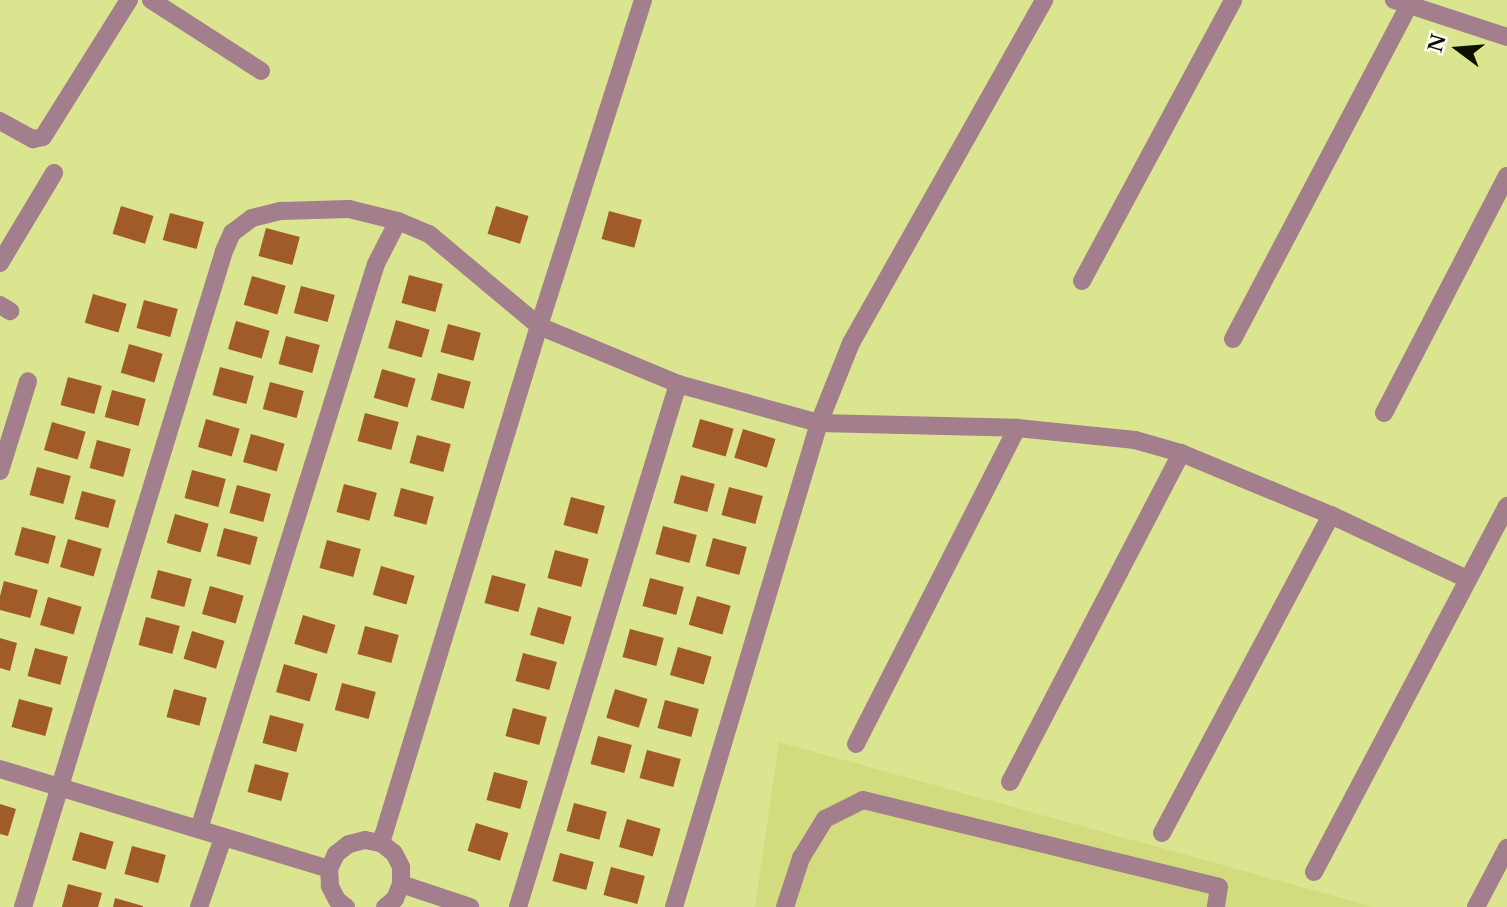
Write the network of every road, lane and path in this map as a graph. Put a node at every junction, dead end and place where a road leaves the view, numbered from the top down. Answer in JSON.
{"nodes":[{"id":1,"x":129,"y":0,"type":"edge"},
{"id":2,"x":151,"y":0,"type":"edge"},
{"id":3,"x":643,"y":0,"type":"edge"},
{"id":4,"x":1044,"y":0,"type":"edge"},
{"id":5,"x":1233,"y":0,"type":"edge"},
{"id":6,"x":1401,"y":3,"type":"edge"},
{"id":7,"x":1507,"y":37,"type":"edge"},
{"id":8,"x":261,"y":71,"type":"dead end"},
{"id":9,"x":0,"y":121,"type":"edge"},
{"id":10,"x":54,"y":173,"type":"dead end"},
{"id":11,"x":1507,"y":176,"type":"edge"},
{"id":12,"x":398,"y":221,"type":"junction"},
{"id":13,"x":0,"y":264,"type":"edge"},
{"id":14,"x":1082,"y":281,"type":"dead end"},
{"id":15,"x":539,"y":326,"type":"junction"},
{"id":16,"x":1233,"y":339,"type":"dead end"},
{"id":17,"x":28,"y":381,"type":"dead end"},
{"id":18,"x":678,"y":384,"type":"junction"},
{"id":19,"x":1384,"y":413,"type":"dead end"},
{"id":20,"x":820,"y":423,"type":"junction"},
{"id":21,"x":1017,"y":428,"type":"junction"},
{"id":22,"x":1181,"y":453,"type":"junction"},
{"id":23,"x":0,"y":471,"type":"edge"},
{"id":24,"x":1507,"y":506,"type":"edge"},
{"id":25,"x":1331,"y":515,"type":"junction"},
{"id":26,"x":1468,"y":579,"type":"junction"},
{"id":27,"x":856,"y":744,"type":"dead end"},
{"id":28,"x":0,"y":769,"type":"edge"},
{"id":29,"x":1010,"y":782,"type":"dead end"},
{"id":30,"x":60,"y":787,"type":"junction"},
{"id":31,"x":199,"y":829,"type":"junction"},
{"id":32,"x":1162,"y":833,"type":"dead end"},
{"id":33,"x":223,"y":838,"type":"junction"},
{"id":34,"x":381,"y":843,"type":"junction"},
{"id":35,"x":1507,"y":848,"type":"edge"},
{"id":36,"x":329,"y":869,"type":"junction"},
{"id":37,"x":1314,"y":872,"type":"dead end"},
{"id":38,"x":401,"y":884,"type":"junction"},
{"id":39,"x":339,"y":905,"type":"edge"},
{"id":40,"x":23,"y":907,"type":"edge"},
{"id":41,"x":199,"y":907,"type":"edge"},
{"id":42,"x":385,"y":907,"type":"edge"},
{"id":43,"x":470,"y":907,"type":"edge"},
{"id":44,"x":518,"y":907,"type":"edge"},
{"id":45,"x":674,"y":907,"type":"edge"},
{"id":46,"x":785,"y":907,"type":"edge"},
{"id":47,"x":1216,"y":907,"type":"edge"},
{"id":48,"x":1476,"y":907,"type":"edge"}],
"edges":[{"from":1,"to":9,"type":"street"},
{"from":2,"to":8,"type":"street"},
{"from":3,"to":15,"type":"street"},
{"from":4,"to":20,"type":"street"},
{"from":5,"to":14,"type":"street"},
{"from":6,"to":7,"type":"street"},
{"from":6,"to":16,"type":"street"},
{"from":10,"to":13,"type":"street"},
{"from":11,"to":19,"type":"street"},
{"from":12,"to":15,"type":"street"},
{"from":12,"to":30,"type":"street"},
{"from":12,"to":31,"type":"street"},
{"from":15,"to":18,"type":"street"},
{"from":15,"to":34,"type":"street"},
{"from":17,"to":23,"type":"street"},
{"from":18,"to":20,"type":"street"},
{"from":18,"to":44,"type":"street"},
{"from":20,"to":21,"type":"street"},
{"from":20,"to":45,"type":"street"},
{"from":21,"to":22,"type":"street"},
{"from":21,"to":27,"type":"street"},
{"from":22,"to":25,"type":"street"},
{"from":22,"to":29,"type":"street"},
{"from":24,"to":26,"type":"street"},
{"from":25,"to":26,"type":"street"},
{"from":25,"to":32,"type":"street"},
{"from":26,"to":37,"type":"street"},
{"from":28,"to":30,"type":"street"},
{"from":30,"to":31,"type":"street"},
{"from":30,"to":40,"type":"street"},
{"from":31,"to":33,"type":"street"},
{"from":33,"to":36,"type":"street"},
{"from":33,"to":41,"type":"street"},
{"from":34,"to":36,"type":"street"},
{"from":34,"to":38,"type":"street"},
{"from":35,"to":48,"type":"street"},
{"from":36,"to":39,"type":"street"},
{"from":38,"to":42,"type":"street"},
{"from":38,"to":43,"type":"street"},
{"from":46,"to":47,"type":"street"}]}
